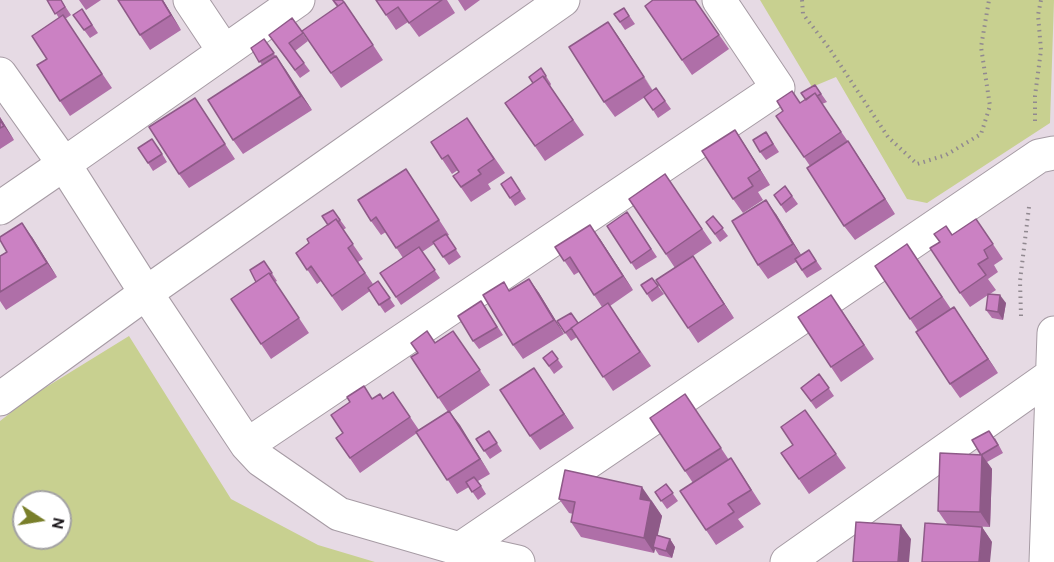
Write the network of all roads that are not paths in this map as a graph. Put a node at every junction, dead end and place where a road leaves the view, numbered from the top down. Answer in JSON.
{"nodes":[{"id":1,"x":190,"y":0,"type":"edge"},
{"id":2,"x":298,"y":0,"type":"edge"},
{"id":3,"x":563,"y":0,"type":"edge"},
{"id":4,"x":719,"y":0,"type":"edge"},
{"id":5,"x":224,"y":51,"type":"junction"},
{"id":6,"x":0,"y":74,"type":"edge"},
{"id":7,"x":1044,"y":156,"type":"edge"},
{"id":8,"x":64,"y":164,"type":"junction"},
{"id":9,"x":0,"y":208,"type":"edge"},
{"id":10,"x":146,"y":293,"type":"junction"},
{"id":11,"x":1054,"y":333,"type":"edge"},
{"id":12,"x":1053,"y":375,"type":"edge"},
{"id":13,"x":0,"y":399,"type":"edge"},
{"id":14,"x":247,"y":445,"type":"junction"},
{"id":15,"x":460,"y":549,"type":"junction"},
{"id":16,"x":518,"y":562,"type":"edge"},
{"id":17,"x":787,"y":562,"type":"edge"},
{"id":18,"x":1046,"y":562,"type":"edge"}],
"edges":[{"from":1,"to":5,"type":"street"},
{"from":2,"to":5,"type":"street"},
{"from":3,"to":10,"type":"street"},
{"from":4,"to":14,"type":"street"},
{"from":5,"to":8,"type":"street"},
{"from":6,"to":8,"type":"street"},
{"from":7,"to":15,"type":"street"},
{"from":8,"to":9,"type":"street"},
{"from":8,"to":10,"type":"street"},
{"from":10,"to":13,"type":"street"},
{"from":10,"to":14,"type":"street"},
{"from":11,"to":12,"type":"street"},
{"from":12,"to":17,"type":"street"},
{"from":12,"to":18,"type":"street"},
{"from":14,"to":15,"type":"street"},
{"from":15,"to":16,"type":"street"}]}
